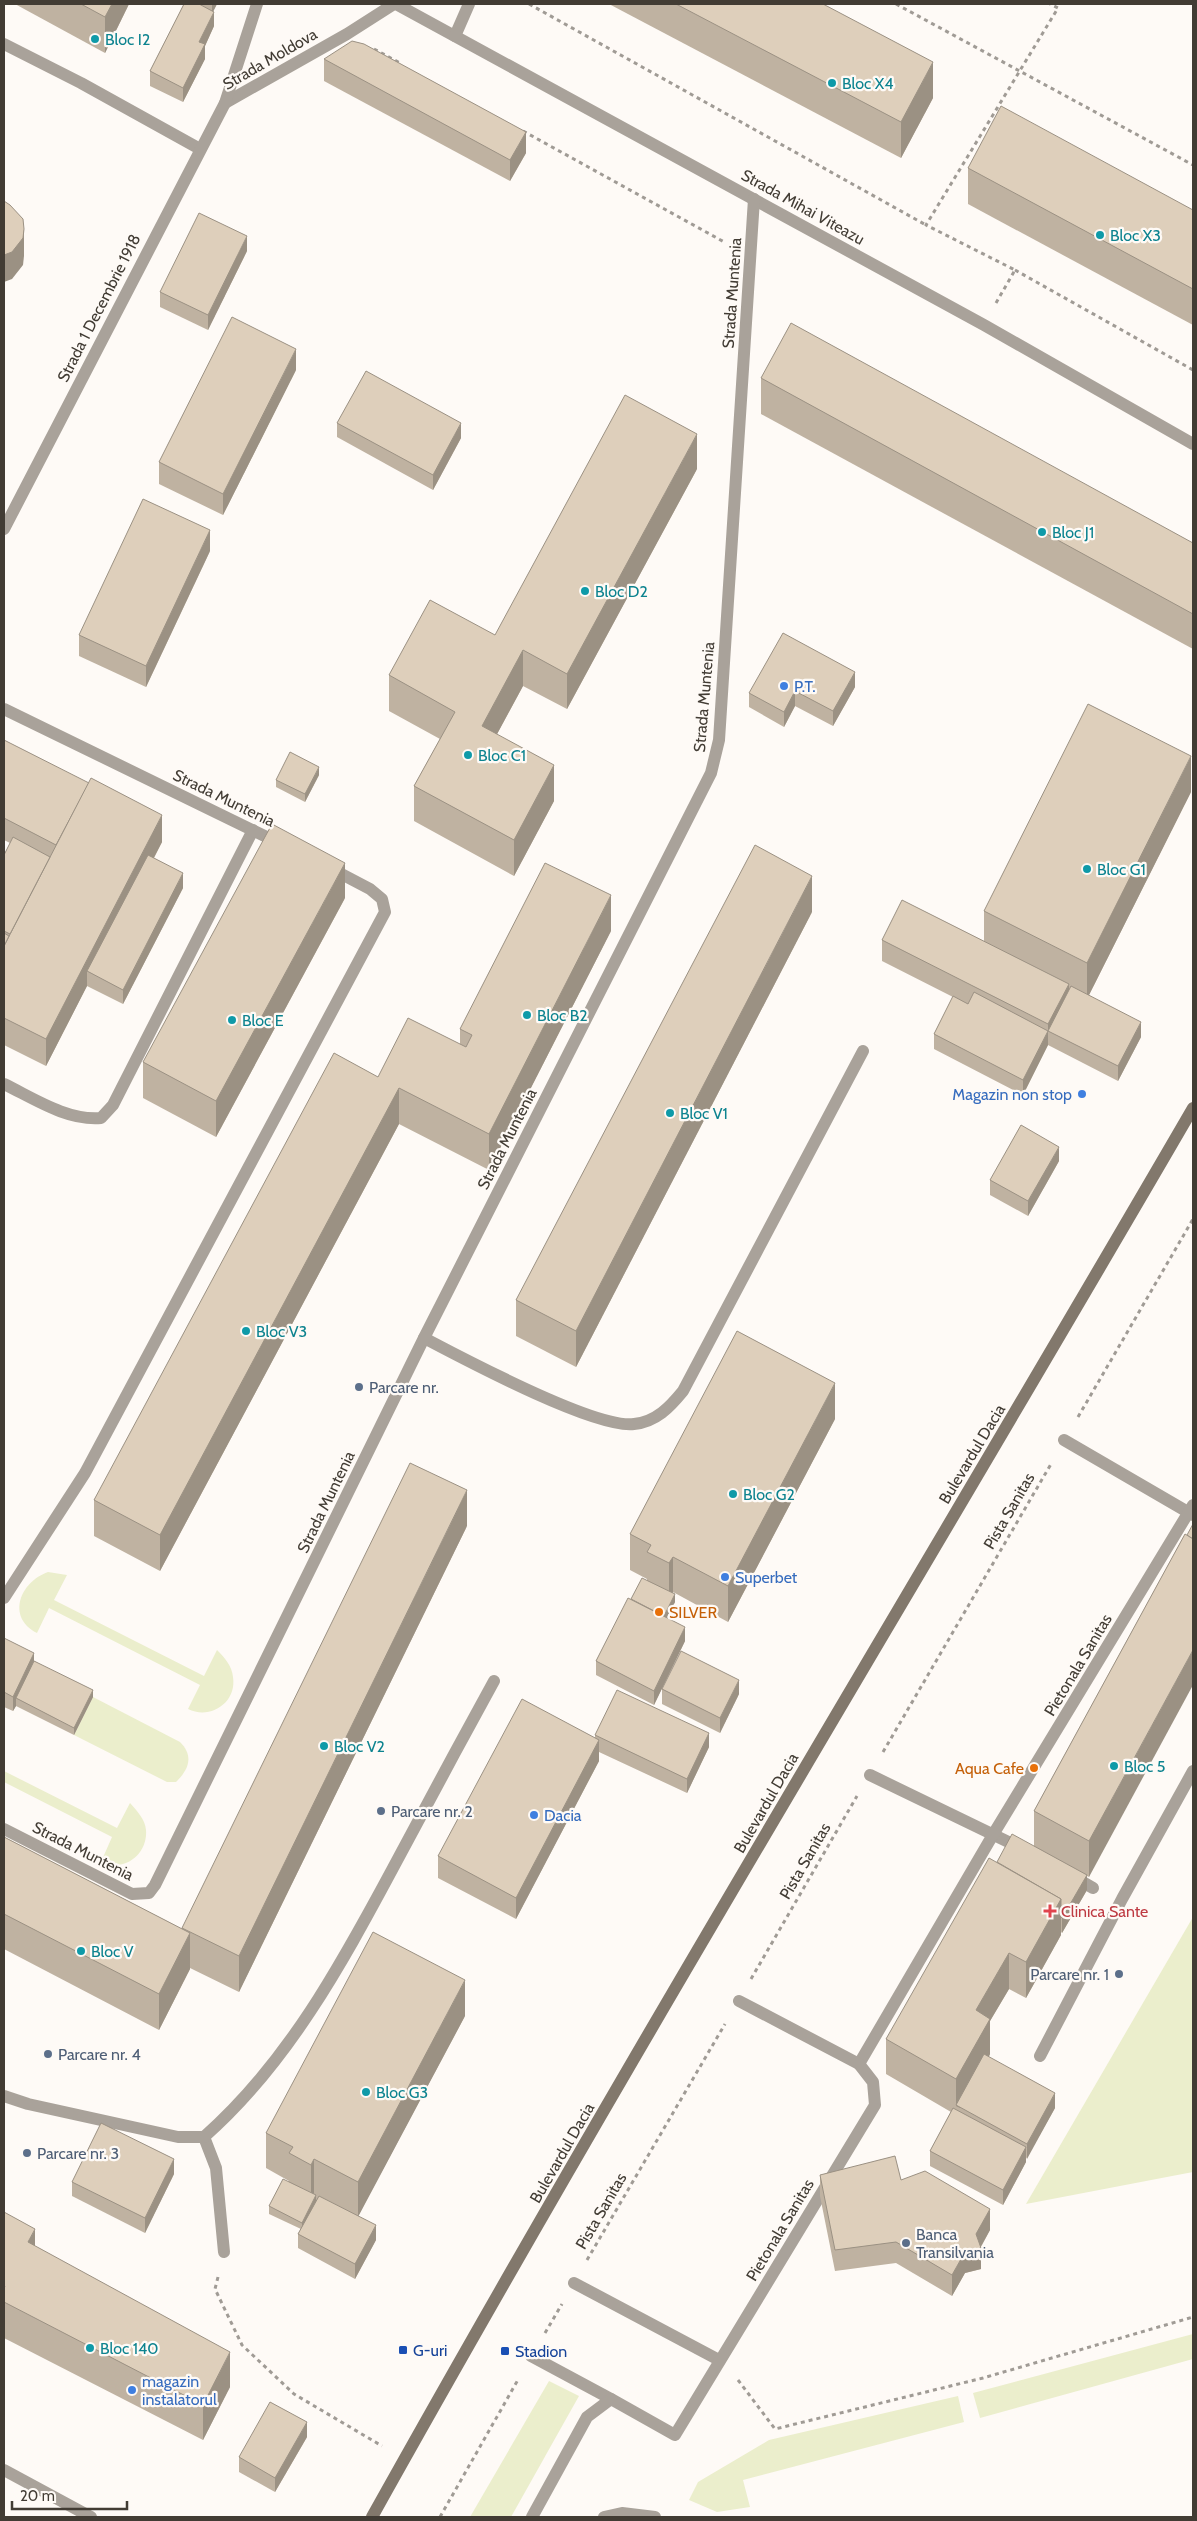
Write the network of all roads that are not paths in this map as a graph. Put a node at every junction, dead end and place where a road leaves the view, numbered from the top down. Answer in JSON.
{"nodes":[{"id":1,"x":257,"y":4,"type":"edge"},
{"id":2,"x":395,"y":4,"type":"edge"},
{"id":3,"x":469,"y":4,"type":"edge"},
{"id":4,"x":455,"y":36,"type":"junction"},
{"id":5,"x":4,"y":44,"type":"edge"},
{"id":6,"x":225,"y":103,"type":"junction"},
{"id":7,"x":200,"y":149,"type":"junction"},
{"id":8,"x":754,"y":199,"type":"junction"},
{"id":9,"x":1193,"y":444,"type":"edge"},
{"id":10,"x":4,"y":529,"type":"edge"},
{"id":11,"x":4,"y":709,"type":"edge"},
{"id":12,"x":253,"y":830,"type":"junction"},
{"id":13,"x":295,"y":851,"type":"edge"},
{"id":14,"x":320,"y":863,"type":"edge"},
{"id":15,"x":862,"y":1051,"type":"dead end"},
{"id":16,"x":4,"y":1084,"type":"edge"},
{"id":17,"x":1193,"y":1108,"type":"edge"},
{"id":18,"x":424,"y":1338,"type":"junction"},
{"id":19,"x":1064,"y":1440,"type":"road end"},
{"id":20,"x":1192,"y":1511,"type":"edge"},
{"id":21,"x":4,"y":1598,"type":"edge"},
{"id":22,"x":494,"y":1681,"type":"dead end"},
{"id":23,"x":1193,"y":1771,"type":"edge"},
{"id":24,"x":870,"y":1775,"type":"road end"},
{"id":25,"x":4,"y":1829,"type":"edge"},
{"id":26,"x":994,"y":1833,"type":"junction"},
{"id":27,"x":1035,"y":1856,"type":"edge"},
{"id":28,"x":1060,"y":1870,"type":"edge"},
{"id":29,"x":1093,"y":1888,"type":"dead end"},
{"id":30,"x":738,"y":2001,"type":"road end"},
{"id":31,"x":1040,"y":2056,"type":"dead end"},
{"id":32,"x":859,"y":2064,"type":"junction"},
{"id":33,"x":4,"y":2096,"type":"edge"},
{"id":34,"x":204,"y":2137,"type":"junction"},
{"id":35,"x":224,"y":2252,"type":"road end"},
{"id":36,"x":574,"y":2282,"type":"road end"},
{"id":37,"x":531,"y":2356,"type":"road end"},
{"id":38,"x":719,"y":2360,"type":"junction"},
{"id":39,"x":611,"y":2400,"type":"junction"},
{"id":40,"x":4,"y":2470,"type":"edge"},
{"id":41,"x":91,"y":2517,"type":"edge"},
{"id":42,"x":372,"y":2517,"type":"edge"},
{"id":43,"x":532,"y":2517,"type":"edge"},
{"id":44,"x":604,"y":2517,"type":"edge"},
{"id":45,"x":655,"y":2517,"type":"edge"}],
"edges":[{"from":1,"to":6,"type":"street","name":"Strada Moldova"},
{"from":2,"to":4,"type":"street","name":"Strada Mihai Viteazu"},
{"from":2,"to":6,"type":"street","name":"Strada Moldova"},
{"from":3,"to":4,"type":"street"},
{"from":4,"to":8,"type":"street","name":"Strada Mihai Viteazu"},
{"from":5,"to":7,"type":"street"},
{"from":6,"to":7,"type":"street","name":"Strada 1 Decembrie 1918"},
{"from":7,"to":10,"type":"street","name":"Strada 1 Decembrie 1918"},
{"from":8,"to":9,"type":"street","name":"Strada Mihai Viteazu"},
{"from":8,"to":18,"type":"street","name":"Strada Muntenia"},
{"from":11,"to":12,"type":"street","name":"Strada Muntenia"},
{"from":12,"to":13,"type":"street","name":"Strada Muntenia"},
{"from":12,"to":16,"type":"street"},
{"from":14,"to":21,"type":"street"},
{"from":15,"to":18,"type":"street"},
{"from":17,"to":42,"type":"main road","name":"Bulevardul Dacia"},
{"from":18,"to":25,"type":"street","name":"Strada Muntenia"},
{"from":19,"to":20,"type":"street","name":"Pietonala Sanitas"},
{"from":20,"to":26,"type":"street","name":"Pietonala Sanitas"},
{"from":22,"to":34,"type":"street"},
{"from":23,"to":31,"type":"street"},
{"from":24,"to":26,"type":"street"},
{"from":26,"to":27,"type":"street"},
{"from":26,"to":32,"type":"street","name":"Pietonala Sanitas"},
{"from":28,"to":29,"type":"street"},
{"from":30,"to":32,"type":"street","name":"Pietonala Sanitas"},
{"from":32,"to":38,"type":"street","name":"Pietonala Sanitas"},
{"from":33,"to":34,"type":"street"},
{"from":34,"to":35,"type":"street"},
{"from":36,"to":38,"type":"street"},
{"from":37,"to":39,"type":"street","name":"Pietonala Sanitas"},
{"from":38,"to":39,"type":"street","name":"Pietonala Sanitas"},
{"from":39,"to":43,"type":"street"},
{"from":40,"to":41,"type":"street"},
{"from":44,"to":45,"type":"street"}]}
